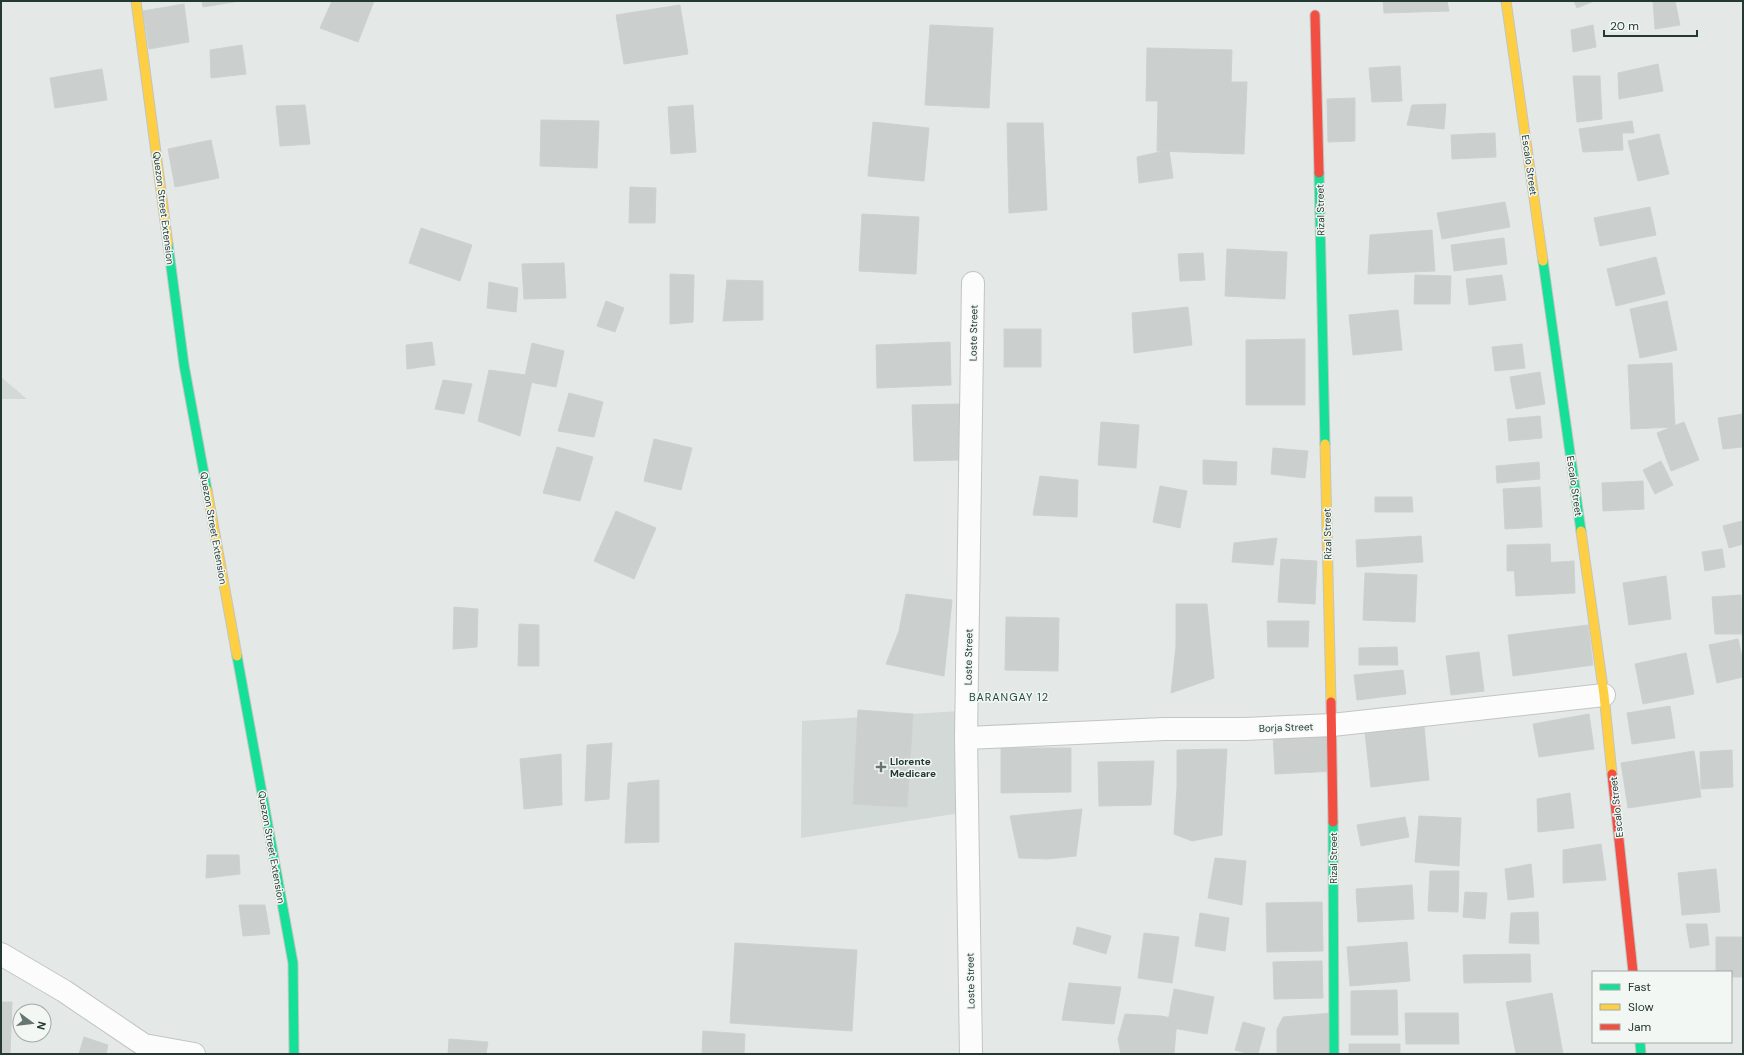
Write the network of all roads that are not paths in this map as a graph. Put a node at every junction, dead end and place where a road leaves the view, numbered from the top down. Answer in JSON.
{"nodes":[{"id":1,"x":136,"y":1,"type":"edge"},
{"id":2,"x":1506,"y":1,"type":"edge"},
{"id":3,"x":1315,"y":15,"type":"dead end"},
{"id":4,"x":973,"y":284,"type":"dead end"},
{"id":5,"x":1604,"y":696,"type":"junction"},
{"id":6,"x":1332,"y":725,"type":"junction"},
{"id":7,"x":966,"y":738,"type":"junction"},
{"id":8,"x":1,"y":954,"type":"edge"},
{"id":9,"x":1633,"y":971,"type":"edge"},
{"id":10,"x":1640,"y":1043,"type":"edge"},
{"id":11,"x":194,"y":1054,"type":"edge"},
{"id":12,"x":294,"y":1054,"type":"edge"},
{"id":13,"x":971,"y":1054,"type":"edge"},
{"id":14,"x":1334,"y":1054,"type":"edge"},
{"id":15,"x":1641,"y":1054,"type":"edge"}],
"edges":[{"from":1,"to":12,"type":"street","name":"Quezon Street Extension"},
{"from":2,"to":5,"type":"street","name":"Escalo Street"},
{"from":3,"to":6,"type":"street","name":"Rizal Street"},
{"from":4,"to":7,"type":"street","name":"Loste Street"},
{"from":5,"to":6,"type":"street","name":"Borja Street"},
{"from":5,"to":9,"type":"street","name":"Escalo Street"},
{"from":6,"to":7,"type":"street","name":"Borja Street"},
{"from":6,"to":14,"type":"street","name":"Rizal Street"},
{"from":7,"to":13,"type":"street","name":"Loste Street"},
{"from":8,"to":11,"type":"street"},
{"from":10,"to":15,"type":"street"}]}
